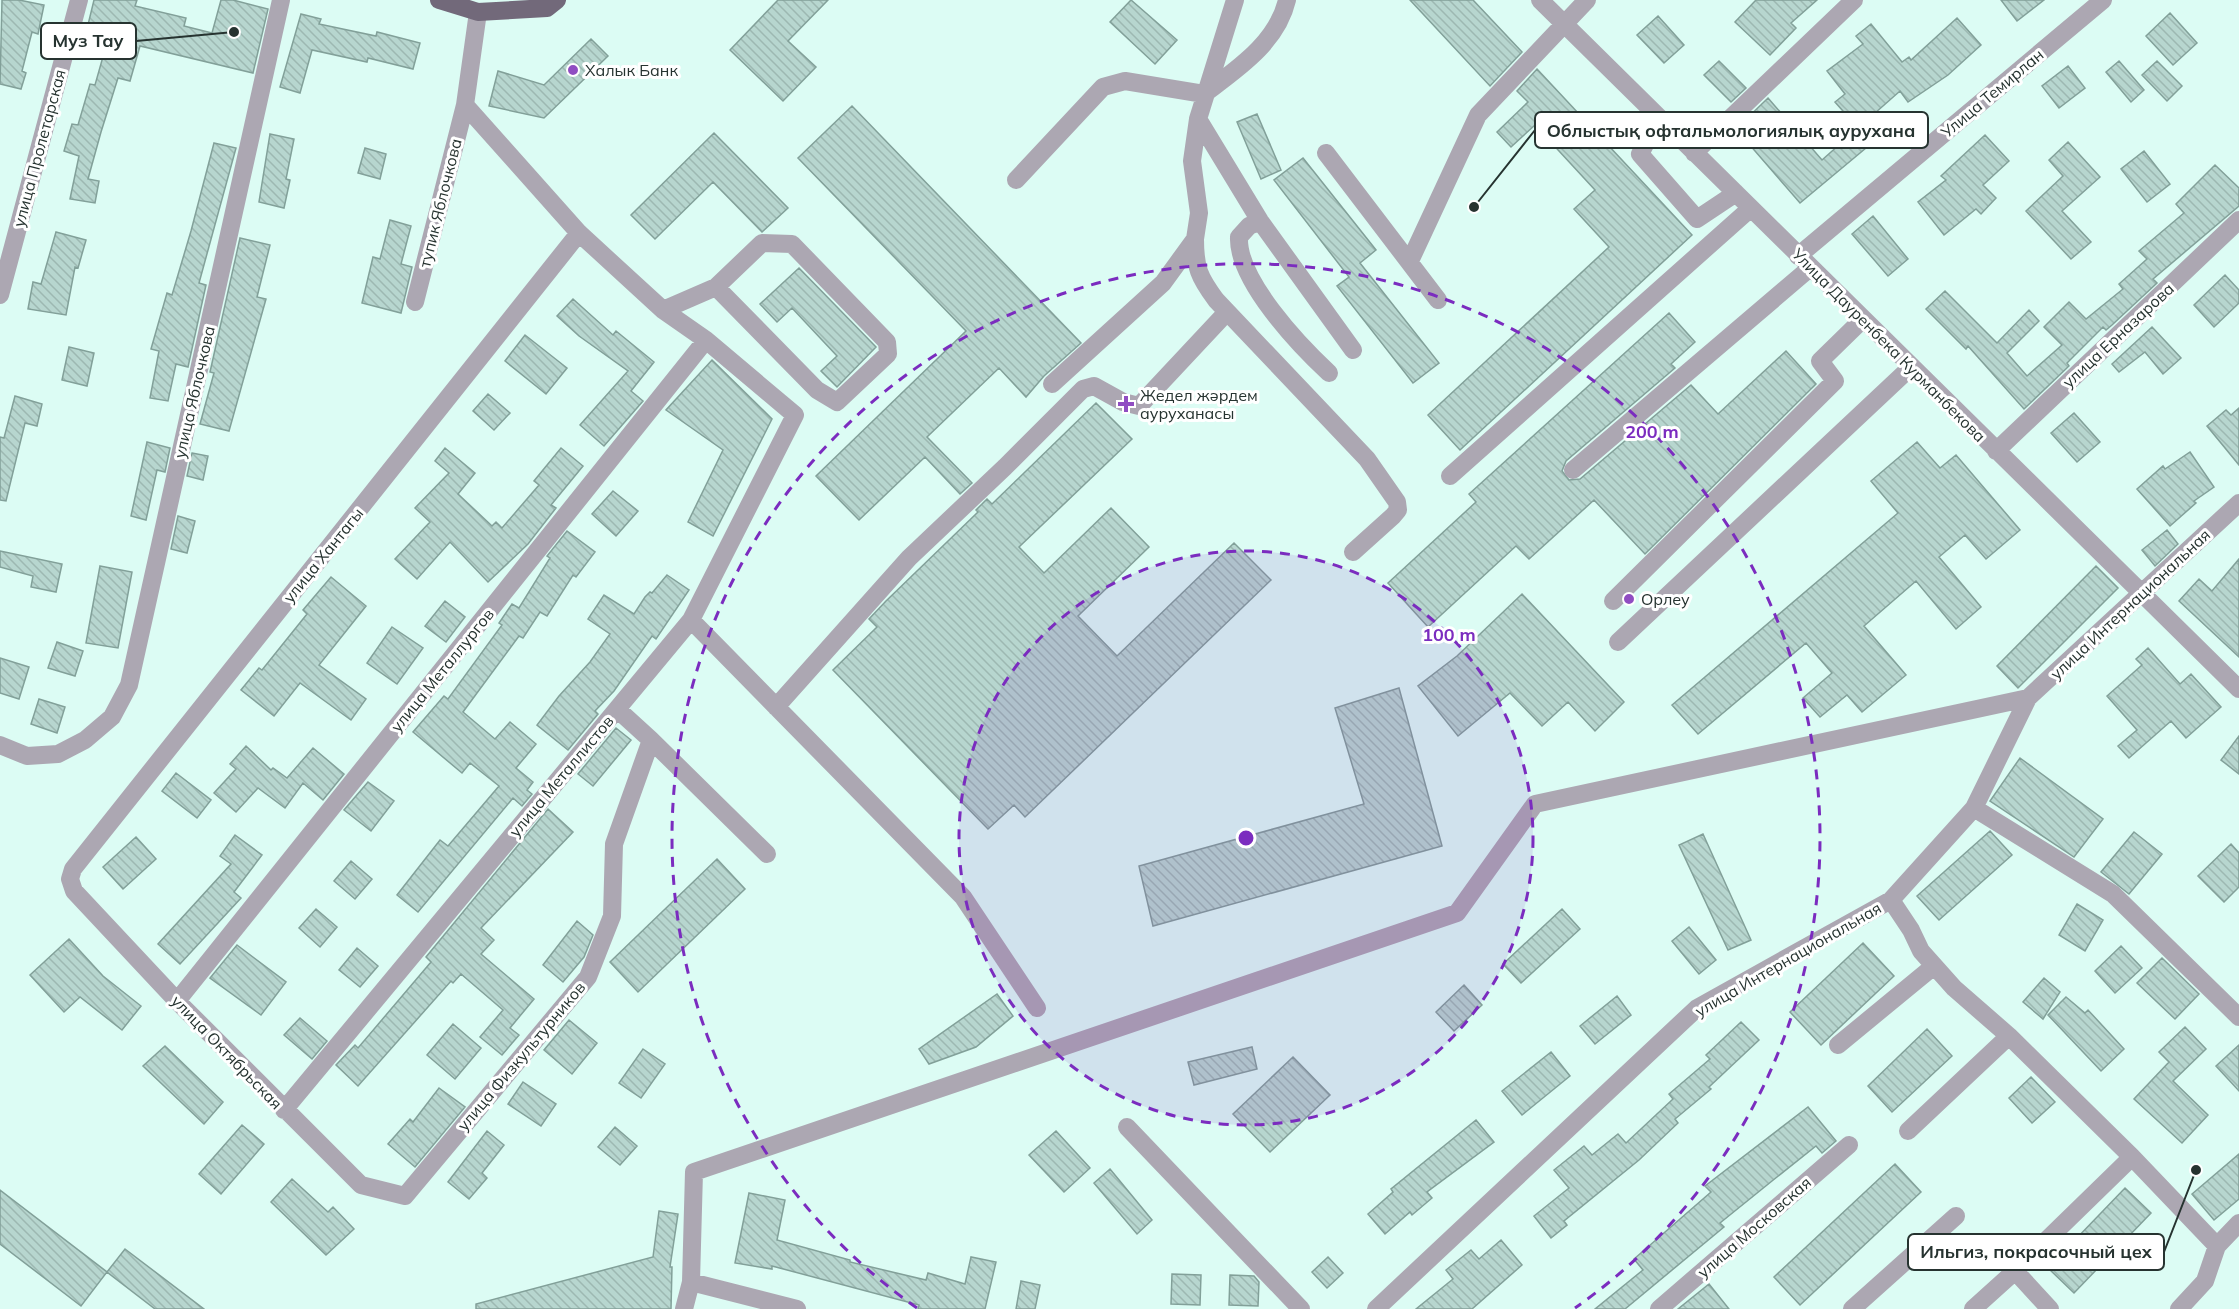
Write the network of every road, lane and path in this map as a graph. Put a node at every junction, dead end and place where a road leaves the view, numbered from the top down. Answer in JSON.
{"nodes":[{"id":1,"x":79,"y":0,"type":"edge"},
{"id":2,"x":281,"y":0,"type":"edge"},
{"id":3,"x":439,"y":0,"type":"edge"},
{"id":4,"x":557,"y":0,"type":"edge"},
{"id":5,"x":1235,"y":0,"type":"edge"},
{"id":6,"x":1287,"y":0,"type":"edge"},
{"id":7,"x":1540,"y":0,"type":"edge"},
{"id":8,"x":1587,"y":0,"type":"edge"},
{"id":9,"x":1854,"y":0,"type":"edge"},
{"id":10,"x":2103,"y":0,"type":"edge"},
{"id":11,"x":459,"y":3,"type":"edge"},
{"id":12,"x":478,"y":12,"type":"junction"},
{"id":13,"x":1563,"y":24,"type":"junction"},
{"id":14,"x":1204,"y":94,"type":"junction"},
{"id":15,"x":465,"y":105,"type":"junction"},
{"id":16,"x":1659,"y":118,"type":"junction"},
{"id":17,"x":1198,"y":119,"type":"junction"},
{"id":18,"x":1326,"y":153,"type":"dead end"},
{"id":19,"x":1694,"y":153,"type":"junction"},
{"id":20,"x":1016,"y":180,"type":"dead end"},
{"id":21,"x":1736,"y":193,"type":"junction"},
{"id":22,"x":1751,"y":208,"type":"junction"},
{"id":23,"x":2239,"y":220,"type":"edge"},
{"id":24,"x":1260,"y":221,"type":"junction"},
{"id":25,"x":579,"y":233,"type":"junction"},
{"id":26,"x":1195,"y":239,"type":"junction"},
{"id":27,"x":1410,"y":261,"type":"junction"},
{"id":28,"x":1804,"y":262,"type":"junction"},
{"id":29,"x":716,"y":288,"type":"junction"},
{"id":30,"x":0,"y":295,"type":"edge"},
{"id":31,"x":1438,"y":300,"type":"dead end"},
{"id":32,"x":415,"y":302,"type":"dead end"},
{"id":33,"x":663,"y":310,"type":"junction"},
{"id":34,"x":1227,"y":312,"type":"junction"},
{"id":35,"x":1863,"y":319,"type":"junction"},
{"id":36,"x":706,"y":340,"type":"junction"},
{"id":37,"x":1353,"y":350,"type":"dead end"},
{"id":38,"x":1911,"y":367,"type":"junction"},
{"id":39,"x":1329,"y":373,"type":"dead end"},
{"id":40,"x":1052,"y":384,"type":"dead end"},
{"id":41,"x":1996,"y":450,"type":"junction"},
{"id":42,"x":1573,"y":470,"type":"dead end"},
{"id":43,"x":1450,"y":476,"type":"dead end"},
{"id":44,"x":2239,"y":503,"type":"edge"},
{"id":45,"x":1353,"y":552,"type":"dead end"},
{"id":46,"x":2141,"y":593,"type":"junction"},
{"id":47,"x":1613,"y":601,"type":"dead end"},
{"id":48,"x":691,"y":620,"type":"junction"},
{"id":49,"x":1618,"y":642,"type":"dead end"},
{"id":50,"x":2239,"y":689,"type":"edge"},
{"id":51,"x":2028,"y":698,"type":"junction"},
{"id":52,"x":776,"y":707,"type":"junction"},
{"id":53,"x":617,"y":709,"type":"junction"},
{"id":54,"x":651,"y":740,"type":"junction"},
{"id":55,"x":0,"y":746,"type":"edge"},
{"id":56,"x":1974,"y":807,"type":"junction"},
{"id":57,"x":767,"y":854,"type":"dead end"},
{"id":58,"x":70,"y":879,"type":"joint"},
{"id":59,"x":1891,"y":900,"type":"junction"},
{"id":60,"x":1934,"y":966,"type":"junction"},
{"id":61,"x":177,"y":1001,"type":"junction"},
{"id":62,"x":1037,"y":1008,"type":"dead end"},
{"id":63,"x":2239,"y":1017,"type":"edge"},
{"id":64,"x":2009,"y":1036,"type":"junction"},
{"id":65,"x":1838,"y":1045,"type":"dead end"},
{"id":66,"x":284,"y":1110,"type":"junction"},
{"id":67,"x":1127,"y":1127,"type":"dead end"},
{"id":68,"x":1908,"y":1131,"type":"dead end"},
{"id":69,"x":1849,"y":1145,"type":"dead end"},
{"id":70,"x":2132,"y":1157,"type":"junction"},
{"id":71,"x":405,"y":1196,"type":"joint"},
{"id":72,"x":1956,"y":1216,"type":"dead end"},
{"id":73,"x":2239,"y":1223,"type":"edge"},
{"id":74,"x":2217,"y":1246,"type":"junction"},
{"id":75,"x":2015,"y":1271,"type":"junction"},
{"id":76,"x":691,"y":1282,"type":"junction"},
{"id":77,"x":684,"y":1309,"type":"edge"},
{"id":78,"x":796,"y":1309,"type":"edge"},
{"id":79,"x":1301,"y":1309,"type":"edge"},
{"id":80,"x":1376,"y":1309,"type":"edge"},
{"id":81,"x":1659,"y":1309,"type":"edge"},
{"id":82,"x":1852,"y":1309,"type":"edge"},
{"id":83,"x":1973,"y":1309,"type":"edge"},
{"id":84,"x":2050,"y":1309,"type":"edge"},
{"id":85,"x":2179,"y":1309,"type":"edge"}],
"edges":[{"from":1,"to":30,"type":"street","name":"улица Пролетарская"},
{"from":2,"to":55,"type":"street","name":"улица Яблочкова"},
{"from":3,"to":11,"type":"main road"},
{"from":4,"to":12,"type":"main road"},
{"from":5,"to":14,"type":"street"},
{"from":6,"to":14,"type":"street"},
{"from":7,"to":13,"type":"street","name":"Улица Дауренбека Курманбекова"},
{"from":8,"to":13,"type":"street"},
{"from":9,"to":19,"type":"street"},
{"from":10,"to":28,"type":"street","name":"Улица Темирлан"},
{"from":11,"to":12,"type":"main road"},
{"from":12,"to":15,"type":"street","name":"тупик Яблочкова"},
{"from":13,"to":16,"type":"street","name":"Улица Дауренбека Курманбекова"},
{"from":13,"to":27,"type":"street"},
{"from":14,"to":17,"type":"street"},
{"from":14,"to":20,"type":"street"},
{"from":15,"to":25,"type":"street"},
{"from":15,"to":32,"type":"street","name":"тупик Яблочкова"},
{"from":16,"to":19,"type":"street","name":"Улица Дауренбека Курманбекова"},
{"from":16,"to":21,"type":"street"},
{"from":17,"to":24,"type":"street"},
{"from":17,"to":26,"type":"street"},
{"from":18,"to":27,"type":"street"},
{"from":19,"to":21,"type":"street","name":"Улица Дауренбека Курманбекова"},
{"from":21,"to":22,"type":"street","name":"Улица Дауренбека Курманбекова"},
{"from":22,"to":28,"type":"street","name":"Улица Дауренбека Курманбекова"},
{"from":22,"to":43,"type":"street"},
{"from":23,"to":41,"type":"street","name":"улица Ерназарова"},
{"from":24,"to":37,"type":"street"},
{"from":24,"to":39,"type":"street"},
{"from":25,"to":33,"type":"street"},
{"from":25,"to":58,"type":"street","name":"улица Хантагы"},
{"from":26,"to":34,"type":"street"},
{"from":26,"to":40,"type":"street"},
{"from":27,"to":31,"type":"street"},
{"from":28,"to":35,"type":"street","name":"Улица Дауренбека Курманбекова"},
{"from":28,"to":42,"type":"street","name":"Улица Темирлан"},
{"from":29,"to":29,"type":"street"},
{"from":29,"to":33,"type":"street"},
{"from":33,"to":36,"type":"street"},
{"from":34,"to":45,"type":"street"},
{"from":34,"to":52,"type":"street"},
{"from":35,"to":38,"type":"street","name":"Улица Дауренбека Курманбекова"},
{"from":35,"to":47,"type":"street"},
{"from":36,"to":48,"type":"street","name":"улица Металлистов"},
{"from":36,"to":61,"type":"street","name":"улица Металлургов"},
{"from":38,"to":41,"type":"street","name":"Улица Дауренбека Курманбекова"},
{"from":38,"to":49,"type":"street"},
{"from":41,"to":46,"type":"street","name":"Улица Дауренбека Курманбекова"},
{"from":44,"to":46,"type":"street","name":"улица Интернациональная"},
{"from":46,"to":50,"type":"street","name":"Улица Дауренбека Курманбекова"},
{"from":46,"to":51,"type":"street","name":"улица Интернациональная"},
{"from":48,"to":52,"type":"street"},
{"from":48,"to":53,"type":"street","name":"улица Металлистов"},
{"from":51,"to":56,"type":"street","name":"улица Интернациональная"},
{"from":51,"to":76,"type":"street"},
{"from":52,"to":62,"type":"street"},
{"from":53,"to":54,"type":"street"},
{"from":53,"to":66,"type":"street","name":"улица Металлистов"},
{"from":54,"to":57,"type":"street"},
{"from":54,"to":71,"type":"street","name":"улица Физкультурников"},
{"from":56,"to":59,"type":"street","name":"улица Интернациональная"},
{"from":56,"to":63,"type":"street"},
{"from":58,"to":61,"type":"street","name":"улица Октябрьская"},
{"from":59,"to":60,"type":"street"},
{"from":59,"to":80,"type":"street","name":"улица Интернациональная"},
{"from":60,"to":64,"type":"street"},
{"from":60,"to":65,"type":"street"},
{"from":61,"to":66,"type":"street","name":"улица Октябрьская"},
{"from":64,"to":68,"type":"street"},
{"from":64,"to":70,"type":"street"},
{"from":66,"to":71,"type":"street","name":"улица Октябрьская"},
{"from":67,"to":79,"type":"street"},
{"from":69,"to":81,"type":"street","name":"улица Московская"},
{"from":70,"to":74,"type":"street"},
{"from":70,"to":75,"type":"street"},
{"from":72,"to":82,"type":"street"},
{"from":73,"to":74,"type":"street"},
{"from":74,"to":85,"type":"street"},
{"from":75,"to":83,"type":"street"},
{"from":75,"to":84,"type":"street"},
{"from":76,"to":77,"type":"street"},
{"from":76,"to":78,"type":"street"}]}
